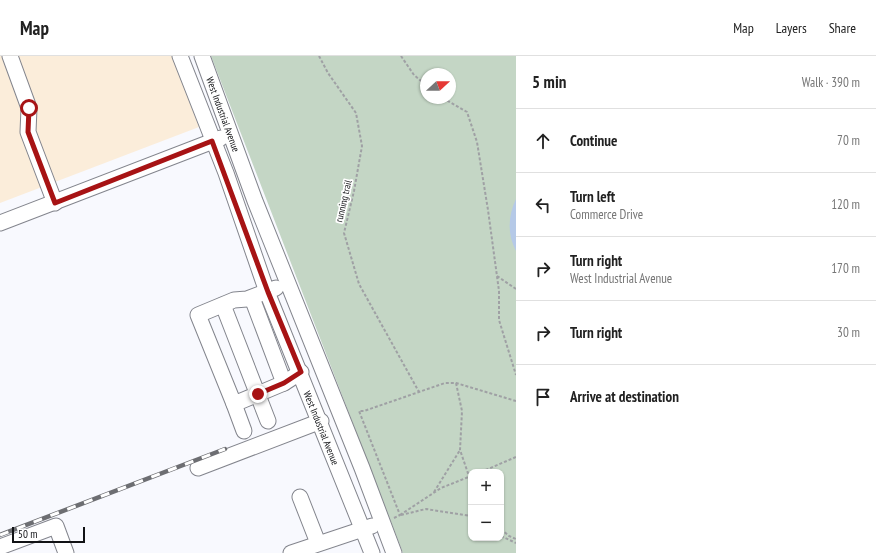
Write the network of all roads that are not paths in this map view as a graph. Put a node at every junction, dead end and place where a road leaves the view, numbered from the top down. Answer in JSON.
{"nodes":[{"id":1,"x":10,"y":56,"type":"edge"},
{"id":2,"x":180,"y":56,"type":"edge"},
{"id":3,"x":202,"y":56,"type":"edge"},
{"id":4,"x":231,"y":134,"type":"junction"},
{"id":5,"x":212,"y":141,"type":"junction"},
{"id":6,"x":55,"y":203,"type":"junction"},
{"id":7,"x":1,"y":219,"type":"edge"},
{"id":8,"x":288,"y":282,"type":"junction"},
{"id":9,"x":268,"y":292,"type":"junction"},
{"id":10,"x":252,"y":298,"type":"junction"},
{"id":11,"x":223,"y":305,"type":"junction"},
{"id":12,"x":301,"y":372,"type":"junction"},
{"id":13,"x":284,"y":383,"type":"junction"},
{"id":14,"x":258,"y":394,"type":"junction"},
{"id":15,"x":234,"y":404,"type":"junction"},
{"id":16,"x":268,"y":421,"type":"dead end"},
{"id":17,"x":321,"y":421,"type":"junction"},
{"id":18,"x":244,"y":431,"type":"dead end"},
{"id":19,"x":198,"y":468,"type":"dead end"},
{"id":20,"x":300,"y":497,"type":"dead end"},
{"id":21,"x":388,"y":521,"type":"junction"},
{"id":22,"x":363,"y":529,"type":"junction"},
{"id":23,"x":318,"y":543,"type":"junction"},
{"id":24,"x":0,"y":548,"type":"edge"},
{"id":25,"x":66,"y":553,"type":"edge"},
{"id":26,"x":291,"y":553,"type":"edge"},
{"id":27,"x":372,"y":553,"type":"edge"},
{"id":28,"x":394,"y":553,"type":"edge"}],
"edges":[{"from":1,"to":6,"type":"street"},
{"from":2,"to":5,"type":"street","name":"West Industrial Avenue"},
{"from":3,"to":4,"type":"street","name":"West Industrial Avenue"},
{"from":4,"to":5,"type":"street"},
{"from":4,"to":8,"type":"street","name":"West Industrial Avenue"},
{"from":5,"to":6,"type":"street"},
{"from":5,"to":9,"type":"street","name":"West Industrial Avenue"},
{"from":6,"to":7,"type":"street"},
{"from":8,"to":9,"type":"street"},
{"from":8,"to":21,"type":"street","name":"West Industrial Avenue"},
{"from":9,"to":10,"type":"street"},
{"from":9,"to":12,"type":"street","name":"West Industrial Avenue"},
{"from":10,"to":11,"type":"street"},
{"from":10,"to":13,"type":"street"},
{"from":11,"to":14,"type":"street"},
{"from":11,"to":15,"type":"street"},
{"from":12,"to":13,"type":"street"},
{"from":12,"to":17,"type":"street","name":"West Industrial Avenue"},
{"from":13,"to":14,"type":"street"},
{"from":14,"to":15,"type":"street"},
{"from":14,"to":16,"type":"street"},
{"from":15,"to":18,"type":"street"},
{"from":17,"to":19,"type":"street"},
{"from":17,"to":22,"type":"street","name":"West Industrial Avenue"},
{"from":20,"to":23,"type":"street"},
{"from":21,"to":22,"type":"street"},
{"from":21,"to":28,"type":"street","name":"West Industrial Avenue"},
{"from":22,"to":23,"type":"street"},
{"from":22,"to":27,"type":"street","name":"West Industrial Avenue"},
{"from":23,"to":26,"type":"street"},
{"from":24,"to":25,"type":"street"}]}
